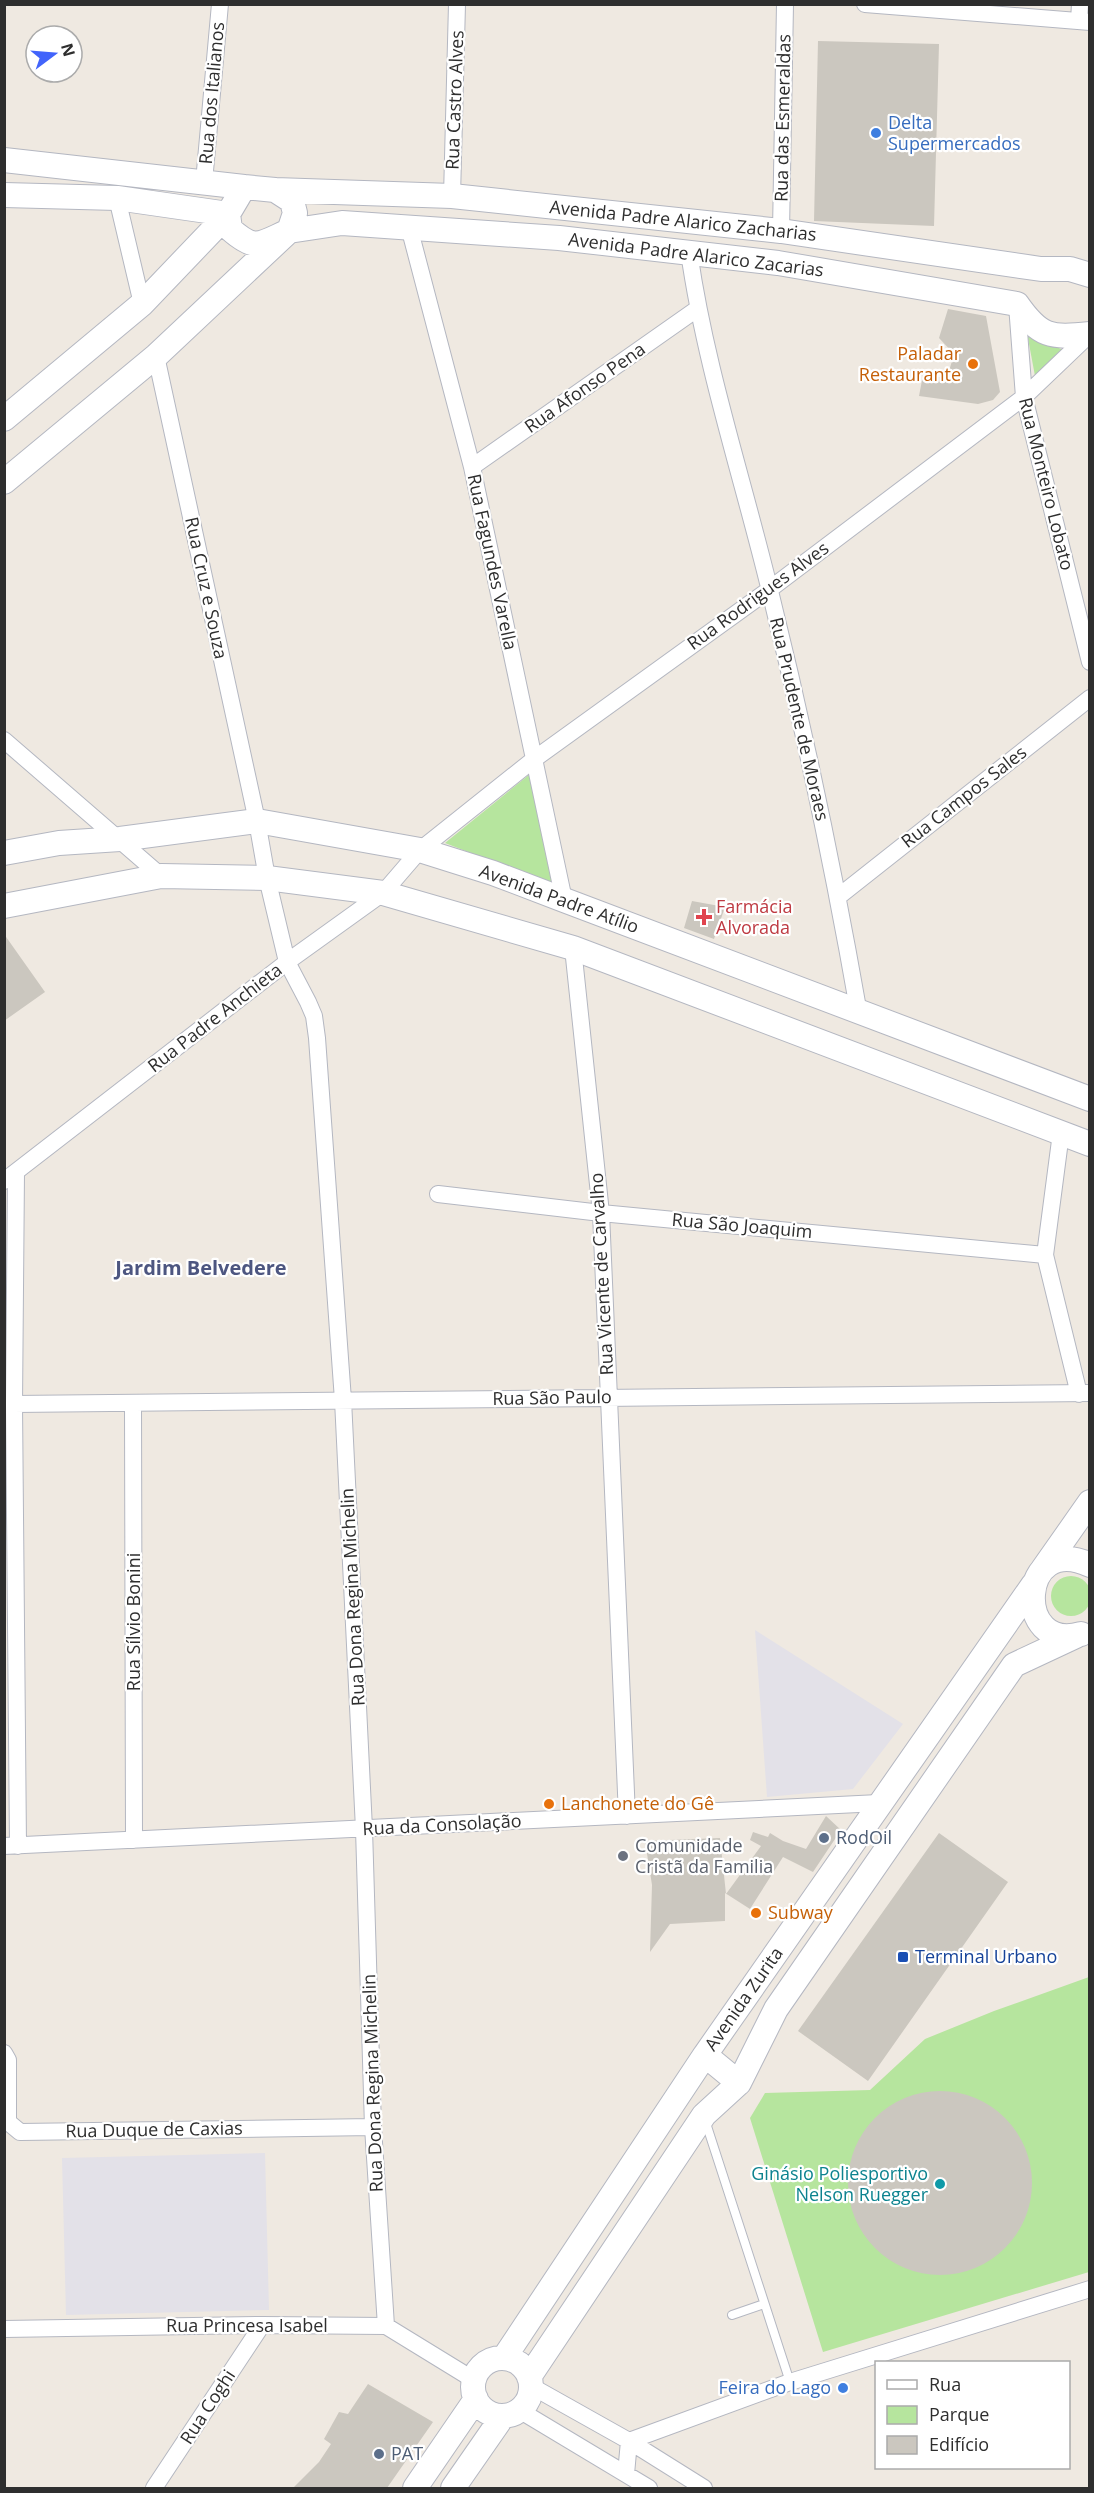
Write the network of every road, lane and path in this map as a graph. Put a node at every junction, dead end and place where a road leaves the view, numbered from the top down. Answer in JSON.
{"nodes":[{"id":1,"x":220,"y":4,"type":"edge"},
{"id":2,"x":458,"y":4,"type":"edge"},
{"id":3,"x":785,"y":4,"type":"edge"},
{"id":4,"x":865,"y":4,"type":"edge"},
{"id":5,"x":1083,"y":16,"type":"edge"},
{"id":6,"x":4,"y":160,"type":"edge"},
{"id":7,"x":204,"y":182,"type":"junction"},
{"id":8,"x":244,"y":187,"type":"junction"},
{"id":9,"x":275,"y":190,"type":"junction"},
{"id":10,"x":4,"y":195,"type":"edge"},
{"id":11,"x":452,"y":196,"type":"junction"},
{"id":12,"x":117,"y":198,"type":"junction"},
{"id":13,"x":228,"y":214,"type":"junction"},
{"id":14,"x":409,"y":227,"type":"junction"},
{"id":15,"x":289,"y":231,"type":"junction"},
{"id":16,"x":781,"y":231,"type":"junction"},
{"id":17,"x":689,"y":252,"type":"junction"},
{"id":18,"x":1041,"y":269,"type":"junction"},
{"id":19,"x":1089,"y":275,"type":"edge"},
{"id":20,"x":142,"y":304,"type":"junction"},
{"id":21,"x":1017,"y":304,"type":"junction"},
{"id":22,"x":697,"y":309,"type":"junction"},
{"id":23,"x":1089,"y":334,"type":"edge"},
{"id":24,"x":156,"y":356,"type":"junction"},
{"id":25,"x":1024,"y":398,"type":"junction"},
{"id":26,"x":4,"y":419,"type":"edge"},
{"id":27,"x":472,"y":467,"type":"junction"},
{"id":28,"x":4,"y":482,"type":"edge"},
{"id":29,"x":770,"y":589,"type":"junction"},
{"id":30,"x":1089,"y":662,"type":"edge"},
{"id":31,"x":1089,"y":698,"type":"edge"},
{"id":32,"x":4,"y":740,"type":"edge"},
{"id":33,"x":533,"y":759,"type":"junction"},
{"id":34,"x":257,"y":820,"type":"junction"},
{"id":35,"x":120,"y":839,"type":"junction"},
{"id":36,"x":420,"y":850,"type":"junction"},
{"id":37,"x":4,"y":853,"type":"edge"},
{"id":38,"x":161,"y":876,"type":"junction"},
{"id":39,"x":267,"y":878,"type":"junction"},
{"id":40,"x":383,"y":893,"type":"junction"},
{"id":41,"x":838,"y":897,"type":"junction"},
{"id":42,"x":564,"y":900,"type":"junction"},
{"id":43,"x":4,"y":906,"type":"edge"},
{"id":44,"x":573,"y":948,"type":"junction"},
{"id":45,"x":287,"y":962,"type":"junction"},
{"id":46,"x":860,"y":1014,"type":"junction"},
{"id":47,"x":1089,"y":1099,"type":"edge"},
{"id":48,"x":1061,"y":1133,"type":"junction"},
{"id":49,"x":1089,"y":1144,"type":"edge"},
{"id":50,"x":10,"y":1176,"type":"edge"},
{"id":51,"x":438,"y":1194,"type":"dead end"},
{"id":52,"x":601,"y":1213,"type":"junction"},
{"id":53,"x":1046,"y":1255,"type":"junction"},
{"id":54,"x":1084,"y":1394,"type":"edge"},
{"id":55,"x":608,"y":1397,"type":"junction"},
{"id":56,"x":344,"y":1400,"type":"junction"},
{"id":57,"x":14,"y":1404,"type":"junction"},
{"id":58,"x":133,"y":1404,"type":"junction"},
{"id":59,"x":1089,"y":1502,"type":"edge"},
{"id":60,"x":1089,"y":1565,"type":"edge"},
{"id":61,"x":1038,"y":1577,"type":"junction"},
{"id":62,"x":1083,"y":1633,"type":"edge"},
{"id":63,"x":879,"y":1803,"type":"junction"},
{"id":64,"x":627,"y":1816,"type":"junction"},
{"id":65,"x":364,"y":1829,"type":"junction"},
{"id":66,"x":134,"y":1840,"type":"junction"},
{"id":67,"x":11,"y":1846,"type":"edge"},
{"id":68,"x":4,"y":2054,"type":"edge"},
{"id":69,"x":705,"y":2055,"type":"junction"},
{"id":70,"x":739,"y":2083,"type":"junction"},
{"id":71,"x":704,"y":2115,"type":"junction"},
{"id":72,"x":373,"y":2127,"type":"junction"},
{"id":73,"x":1089,"y":2289,"type":"edge"},
{"id":74,"x":764,"y":2304,"type":"junction"},
{"id":75,"x":732,"y":2315,"type":"dead end"},
{"id":76,"x":262,"y":2325,"type":"junction"},
{"id":77,"x":386,"y":2326,"type":"junction"},
{"id":78,"x":4,"y":2328,"type":"edge"},
{"id":79,"x":504,"y":2358,"type":"junction"},
{"id":80,"x":530,"y":2381,"type":"junction"},
{"id":81,"x":790,"y":2382,"type":"junction"},
{"id":82,"x":475,"y":2390,"type":"junction"},
{"id":83,"x":511,"y":2413,"type":"junction"},
{"id":84,"x":629,"y":2441,"type":"junction"},
{"id":85,"x":626,"y":2474,"type":"junction"},
{"id":86,"x":154,"y":2488,"type":"edge"},
{"id":87,"x":415,"y":2488,"type":"edge"},
{"id":88,"x":453,"y":2488,"type":"edge"},
{"id":89,"x":649,"y":2488,"type":"edge"},
{"id":90,"x":704,"y":2488,"type":"edge"}],
"edges":[{"from":1,"to":7,"type":"street","name":"Rua dos Italianos"},
{"from":2,"to":11,"type":"street","name":"Rua Castro Alves"},
{"from":3,"to":16,"type":"street","name":"Rua das Esmeraldas"},
{"from":4,"to":5,"type":"street"},
{"from":6,"to":7,"type":"street"},
{"from":7,"to":8,"type":"street"},
{"from":8,"to":9,"type":"street"},
{"from":8,"to":13,"type":"street"},
{"from":9,"to":11,"type":"street","name":"Avenida Padre Alarico Zacharias"},
{"from":9,"to":15,"type":"street"},
{"from":10,"to":12,"type":"street"},
{"from":11,"to":16,"type":"street","name":"Avenida Padre Alarico Zacharias"},
{"from":12,"to":13,"type":"street"},
{"from":12,"to":20,"type":"street"},
{"from":13,"to":15,"type":"street"},
{"from":13,"to":20,"type":"street"},
{"from":14,"to":15,"type":"street","name":"Avenida Padre Alarico Zacarias"},
{"from":14,"to":17,"type":"street","name":"Avenida Padre Alarico Zacarias"},
{"from":14,"to":27,"type":"street","name":"Rua Fagundes Varella"},
{"from":15,"to":24,"type":"street"},
{"from":16,"to":18,"type":"street","name":"Avenida Padre Alarico Zacharias"},
{"from":17,"to":21,"type":"street","name":"Avenida Padre Alarico Zacarias"},
{"from":17,"to":22,"type":"street","name":"Rua Prudente de Moraes"},
{"from":18,"to":19,"type":"street","name":"Avenida Padre Alarico Zacharias"},
{"from":18,"to":21,"type":"street"},
{"from":20,"to":26,"type":"street"},
{"from":21,"to":23,"type":"street"},
{"from":21,"to":25,"type":"street","name":"Rua Monteiro Lobato"},
{"from":22,"to":27,"type":"street","name":"Rua Afonso Pena"},
{"from":22,"to":29,"type":"street","name":"Rua Prudente de Moraes"},
{"from":23,"to":25,"type":"street","name":"Rua Rodrigues Alves"},
{"from":24,"to":28,"type":"street"},
{"from":24,"to":34,"type":"street","name":"Rua Cruz e Souza"},
{"from":25,"to":29,"type":"street","name":"Rua Rodrigues Alves"},
{"from":25,"to":30,"type":"street","name":"Rua Monteiro Lobato"},
{"from":27,"to":33,"type":"street","name":"Rua Fagundes Varella"},
{"from":29,"to":33,"type":"street","name":"Rua Rodrigues Alves"},
{"from":29,"to":41,"type":"street","name":"Rua Prudente de Moraes"},
{"from":31,"to":41,"type":"street","name":"Rua Campos Sales"},
{"from":32,"to":35,"type":"street"},
{"from":33,"to":36,"type":"street","name":"Rua Rodrigues Alves"},
{"from":33,"to":42,"type":"street","name":"Rua Fagundes Varella"},
{"from":34,"to":35,"type":"street","name":"Avenida Padre Atílio"},
{"from":34,"to":36,"type":"street","name":"Avenida Padre Atílio"},
{"from":34,"to":39,"type":"street","name":"Rua Cruz e Souza"},
{"from":35,"to":37,"type":"street","name":"Avenida Padre Atílio"},
{"from":35,"to":38,"type":"street"},
{"from":36,"to":40,"type":"street","name":"Rua Padre Anchieta"},
{"from":36,"to":42,"type":"street","name":"Avenida Padre Atílio"},
{"from":38,"to":39,"type":"street"},
{"from":38,"to":43,"type":"street"},
{"from":39,"to":40,"type":"street"},
{"from":39,"to":45,"type":"street","name":"Rua Dona Regina Michelin"},
{"from":40,"to":44,"type":"street"},
{"from":40,"to":45,"type":"street","name":"Rua Padre Anchieta"},
{"from":41,"to":46,"type":"street","name":"Rua Prudente de Moraes"},
{"from":42,"to":46,"type":"street","name":"Avenida Padre Atílio"},
{"from":44,"to":48,"type":"street"},
{"from":44,"to":52,"type":"street","name":"Rua Vicente de Carvalho"},
{"from":45,"to":50,"type":"street","name":"Rua Padre Anchieta"},
{"from":45,"to":56,"type":"street","name":"Rua Dona Regina Michelin"},
{"from":46,"to":47,"type":"street","name":"Avenida Padre Atílio"},
{"from":48,"to":49,"type":"street"},
{"from":48,"to":53,"type":"street"},
{"from":50,"to":57,"type":"street"},
{"from":51,"to":52,"type":"street","name":"Rua São Joaquim"},
{"from":52,"to":53,"type":"street","name":"Rua São Joaquim"},
{"from":52,"to":55,"type":"street","name":"Rua Vicente de Carvalho"},
{"from":53,"to":54,"type":"street"},
{"from":54,"to":55,"type":"street","name":"Rua São Paulo"},
{"from":55,"to":56,"type":"street","name":"Rua São Paulo"},
{"from":55,"to":64,"type":"street","name":"Rua Vicente de Carvalho"},
{"from":56,"to":58,"type":"street","name":"Rua São Paulo"},
{"from":56,"to":65,"type":"street","name":"Rua Dona Regina Michelin"},
{"from":57,"to":58,"type":"street","name":"Rua São Paulo"},
{"from":57,"to":67,"type":"street"},
{"from":58,"to":66,"type":"street","name":"Rua Sílvio Bonini"},
{"from":59,"to":61,"type":"street","name":"Avenida Zurita"},
{"from":60,"to":61,"type":"street"},
{"from":61,"to":62,"type":"street"},
{"from":61,"to":63,"type":"street","name":"Avenida Zurita"},
{"from":62,"to":70,"type":"street","name":"Avenida Zurita"},
{"from":63,"to":64,"type":"street","name":"Rua da Consolação"},
{"from":63,"to":69,"type":"street","name":"Avenida Zurita"},
{"from":64,"to":65,"type":"street","name":"Rua da Consolação"},
{"from":65,"to":66,"type":"street","name":"Rua da Consolação"},
{"from":65,"to":72,"type":"street","name":"Rua Dona Regina Michelin"},
{"from":66,"to":67,"type":"street","name":"Rua da Consolação"},
{"from":68,"to":72,"type":"street","name":"Rua Duque de Caxias"},
{"from":69,"to":70,"type":"street"},
{"from":69,"to":79,"type":"street","name":"Avenida Zurita"},
{"from":70,"to":71,"type":"street","name":"Avenida Zurita"},
{"from":71,"to":74,"type":"lane"},
{"from":71,"to":80,"type":"street","name":"Avenida Zurita"},
{"from":72,"to":77,"type":"street","name":"Rua Dona Regina Michelin"},
{"from":73,"to":81,"type":"street"},
{"from":74,"to":75,"type":"lane"},
{"from":74,"to":81,"type":"lane"},
{"from":76,"to":77,"type":"street","name":"Rua Princesa Isabel"},
{"from":76,"to":78,"type":"street","name":"Rua Princesa Isabel"},
{"from":76,"to":86,"type":"street","name":"Rua Coghi"},
{"from":77,"to":82,"type":"street"},
{"from":79,"to":80,"type":"street"},
{"from":79,"to":82,"type":"street"},
{"from":80,"to":83,"type":"street"},
{"from":80,"to":84,"type":"street"},
{"from":81,"to":84,"type":"street"},
{"from":82,"to":83,"type":"street"},
{"from":82,"to":87,"type":"street"},
{"from":83,"to":85,"type":"street"},
{"from":83,"to":88,"type":"street"},
{"from":84,"to":85,"type":"street"},
{"from":84,"to":90,"type":"street"},
{"from":85,"to":89,"type":"street"}]}
